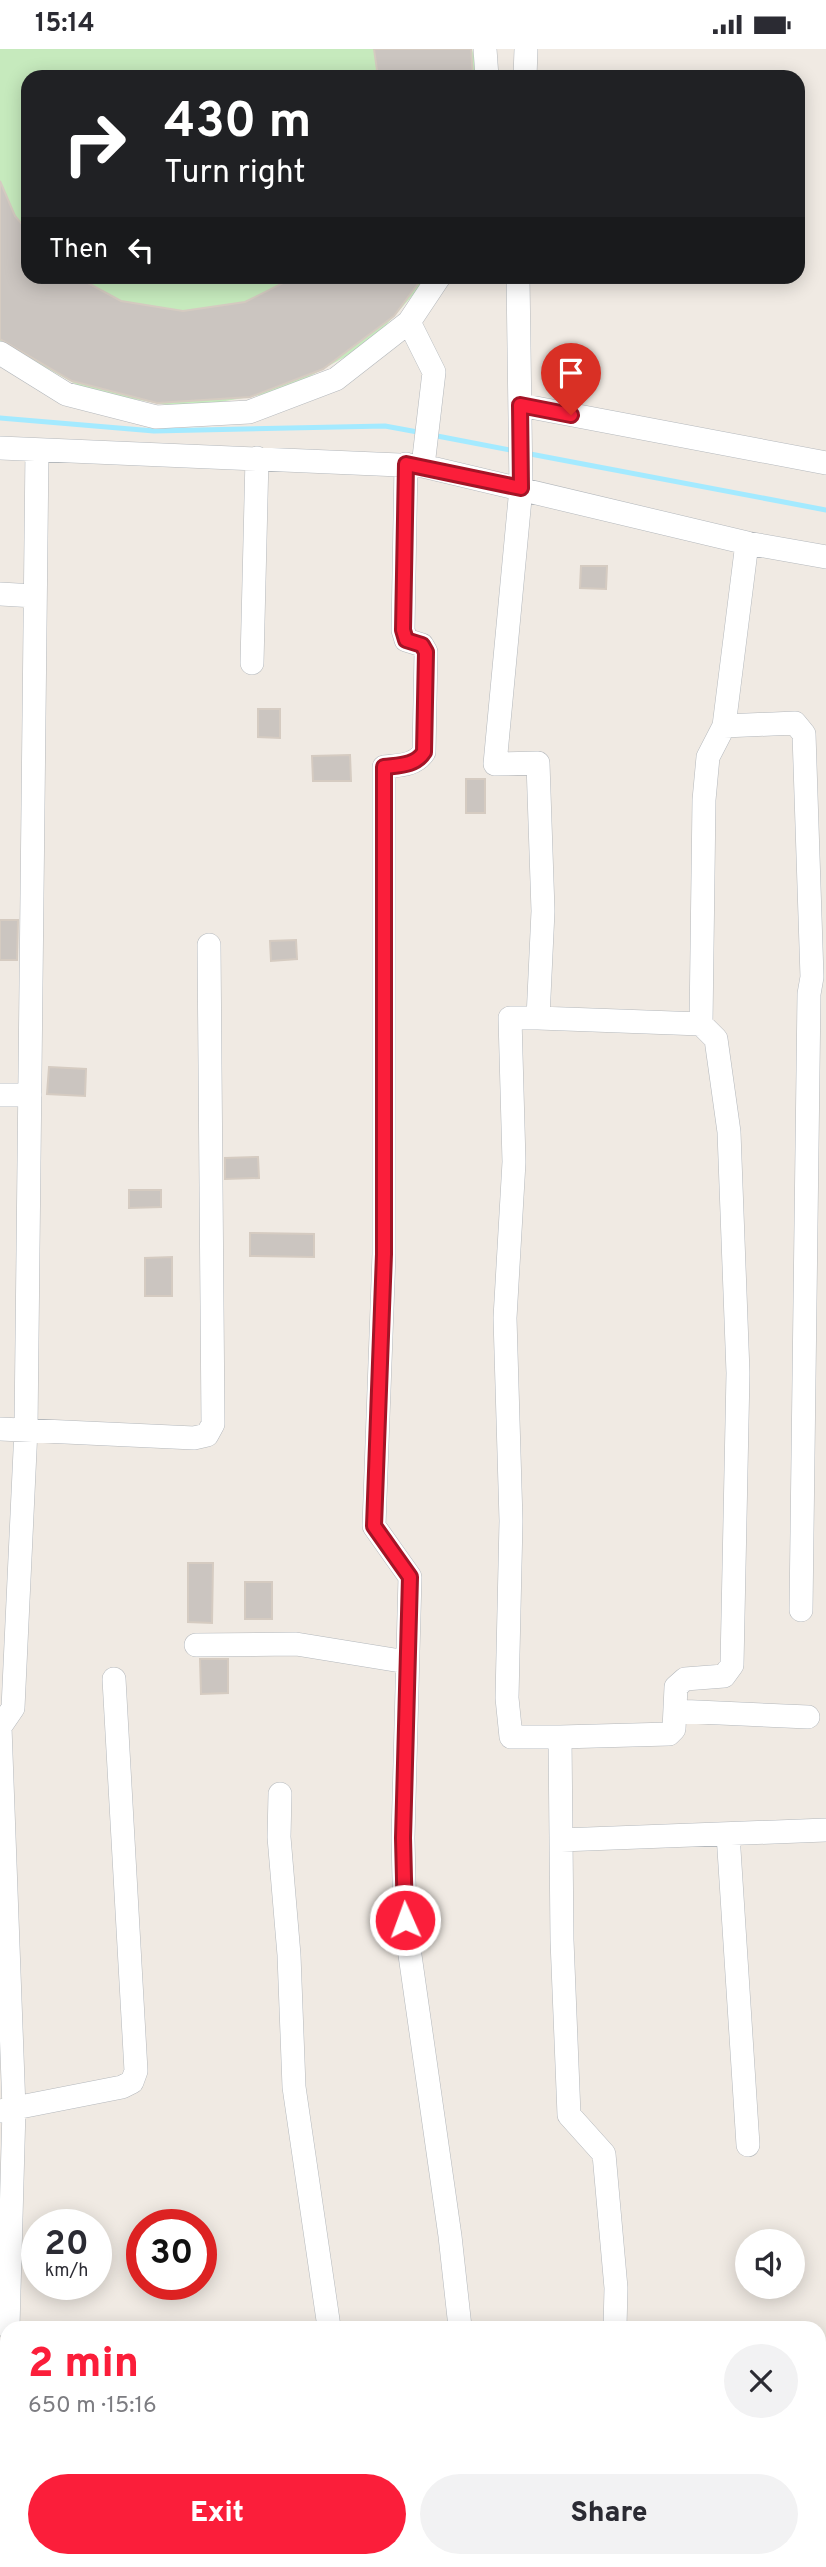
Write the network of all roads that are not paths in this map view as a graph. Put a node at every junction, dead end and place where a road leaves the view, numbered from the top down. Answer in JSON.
{"nodes":[{"id":1,"x":485,"y":49,"type":"edge"},
{"id":2,"x":526,"y":49,"type":"edge"},
{"id":3,"x":486,"y":70,"type":"edge"},
{"id":4,"x":525,"y":70,"type":"edge"},
{"id":5,"x":434,"y":284,"type":"edge"},
{"id":6,"x":518,"y":284,"type":"edge"},
{"id":7,"x":408,"y":322,"type":"junction"},
{"id":8,"x":0,"y":353,"type":"edge"},
{"id":9,"x":520,"y":405,"type":"junction"},
{"id":10,"x":0,"y":448,"type":"edge"},
{"id":11,"x":37,"y":450,"type":"junction"},
{"id":12,"x":257,"y":458,"type":"junction"},
{"id":13,"x":826,"y":463,"type":"edge"},
{"id":14,"x":414,"y":465,"type":"junction"},
{"id":15,"x":521,"y":488,"type":"junction"},
{"id":16,"x":747,"y":543,"type":"junction"},
{"id":17,"x":826,"y":557,"type":"edge"},
{"id":18,"x":0,"y":594,"type":"edge"},
{"id":19,"x":36,"y":596,"type":"junction"},
{"id":20,"x":252,"y":663,"type":"dead end"},
{"id":21,"x":724,"y":726,"type":"junction"},
{"id":22,"x":209,"y":945,"type":"dead end"},
{"id":23,"x":538,"y":1018,"type":"junction"},
{"id":24,"x":701,"y":1024,"type":"junction"},
{"id":25,"x":0,"y":1095,"type":"edge"},
{"id":26,"x":30,"y":1095,"type":"junction"},
{"id":27,"x":0,"y":1429,"type":"edge"},
{"id":28,"x":26,"y":1429,"type":"junction"},
{"id":29,"x":801,"y":1610,"type":"dead end"},
{"id":30,"x":196,"y":1645,"type":"dead end"},
{"id":31,"x":407,"y":1662,"type":"junction"},
{"id":32,"x":114,"y":1679,"type":"dead end"},
{"id":33,"x":675,"y":1711,"type":"junction"},
{"id":34,"x":808,"y":1717,"type":"dead end"},
{"id":35,"x":560,"y":1737,"type":"junction"},
{"id":36,"x":280,"y":1794,"type":"dead end"},
{"id":37,"x":826,"y":1830,"type":"edge"},
{"id":38,"x":728,"y":1834,"type":"junction"},
{"id":39,"x":561,"y":1840,"type":"junction"},
{"id":40,"x":7,"y":2110,"type":"edge"},
{"id":41,"x":748,"y":2145,"type":"dead end"},
{"id":42,"x":8,"y":2321,"type":"edge"},
{"id":43,"x":328,"y":2321,"type":"edge"},
{"id":44,"x":459,"y":2321,"type":"edge"},
{"id":45,"x":615,"y":2321,"type":"edge"}],
"edges":[{"from":1,"to":3,"type":"street"},
{"from":2,"to":4,"type":"street"},
{"from":5,"to":7,"type":"street"},
{"from":6,"to":9,"type":"street"},
{"from":7,"to":8,"type":"street"},
{"from":7,"to":14,"type":"street"},
{"from":9,"to":13,"type":"street"},
{"from":9,"to":15,"type":"street"},
{"from":10,"to":11,"type":"street"},
{"from":11,"to":12,"type":"street"},
{"from":11,"to":19,"type":"street"},
{"from":12,"to":14,"type":"street"},
{"from":12,"to":20,"type":"street"},
{"from":14,"to":15,"type":"street"},
{"from":14,"to":31,"type":"street"},
{"from":15,"to":16,"type":"street"},
{"from":15,"to":23,"type":"street"},
{"from":16,"to":17,"type":"street"},
{"from":16,"to":21,"type":"street"},
{"from":18,"to":19,"type":"street"},
{"from":19,"to":26,"type":"street"},
{"from":21,"to":24,"type":"street"},
{"from":21,"to":29,"type":"street"},
{"from":22,"to":28,"type":"street"},
{"from":23,"to":24,"type":"street"},
{"from":23,"to":35,"type":"street"},
{"from":24,"to":33,"type":"street"},
{"from":25,"to":26,"type":"street"},
{"from":26,"to":28,"type":"street"},
{"from":27,"to":28,"type":"street"},
{"from":28,"to":40,"type":"street"},
{"from":30,"to":31,"type":"street"},
{"from":31,"to":44,"type":"street"},
{"from":32,"to":40,"type":"street"},
{"from":33,"to":34,"type":"street"},
{"from":33,"to":35,"type":"street"},
{"from":35,"to":39,"type":"street"},
{"from":36,"to":43,"type":"street"},
{"from":37,"to":38,"type":"street"},
{"from":38,"to":39,"type":"street"},
{"from":38,"to":41,"type":"street"},
{"from":39,"to":45,"type":"street"},
{"from":40,"to":42,"type":"street"}]}
